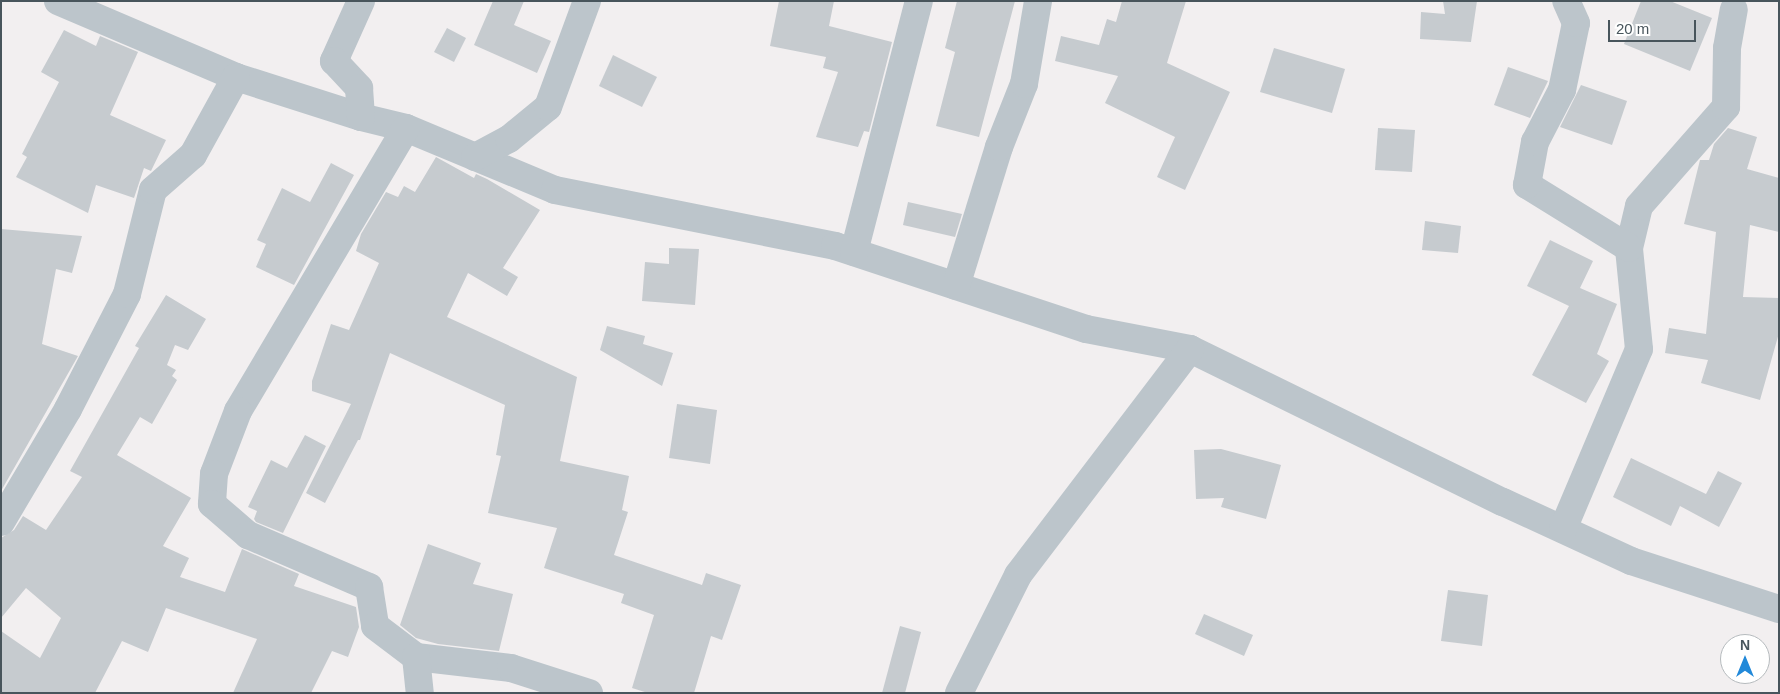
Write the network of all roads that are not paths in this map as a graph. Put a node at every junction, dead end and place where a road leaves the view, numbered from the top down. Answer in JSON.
{"nodes":[{"id":1,"x":58,"y":1,"type":"edge"},
{"id":2,"x":361,"y":1,"type":"edge"},
{"id":3,"x":587,"y":1,"type":"edge"},
{"id":4,"x":919,"y":1,"type":"edge"},
{"id":5,"x":1038,"y":1,"type":"edge"},
{"id":6,"x":1566,"y":1,"type":"edge"},
{"id":7,"x":1734,"y":10,"type":"dead end"},
{"id":8,"x":236,"y":77,"type":"junction"},
{"id":9,"x":361,"y":117,"type":"junction"},
{"id":10,"x":406,"y":128,"type":"junction"},
{"id":11,"x":475,"y":157,"type":"junction"},
{"id":12,"x":1629,"y":248,"type":"junction"},
{"id":13,"x":854,"y":252,"type":"junction"},
{"id":14,"x":956,"y":286,"type":"junction"},
{"id":15,"x":1190,"y":349,"type":"junction"},
{"id":16,"x":1,"y":522,"type":"edge"},
{"id":17,"x":1562,"y":530,"type":"junction"},
{"id":18,"x":1779,"y":609,"type":"edge"},
{"id":19,"x":416,"y":657,"type":"junction"},
{"id":20,"x":420,"y":693,"type":"edge"},
{"id":21,"x":589,"y":693,"type":"edge"},
{"id":22,"x":958,"y":693,"type":"edge"}],
"edges":[{"from":1,"to":8,"type":"street"},
{"from":2,"to":9,"type":"street"},
{"from":3,"to":11,"type":"street"},
{"from":4,"to":13,"type":"street"},
{"from":5,"to":14,"type":"street"},
{"from":6,"to":12,"type":"street"},
{"from":7,"to":12,"type":"street"},
{"from":8,"to":9,"type":"street"},
{"from":8,"to":16,"type":"street"},
{"from":9,"to":10,"type":"street"},
{"from":10,"to":11,"type":"street"},
{"from":10,"to":19,"type":"street"},
{"from":11,"to":13,"type":"street"},
{"from":12,"to":17,"type":"street"},
{"from":13,"to":14,"type":"street"},
{"from":14,"to":15,"type":"street"},
{"from":15,"to":17,"type":"street"},
{"from":15,"to":22,"type":"street"},
{"from":17,"to":18,"type":"street"},
{"from":19,"to":20,"type":"street"},
{"from":19,"to":21,"type":"street"}]}
